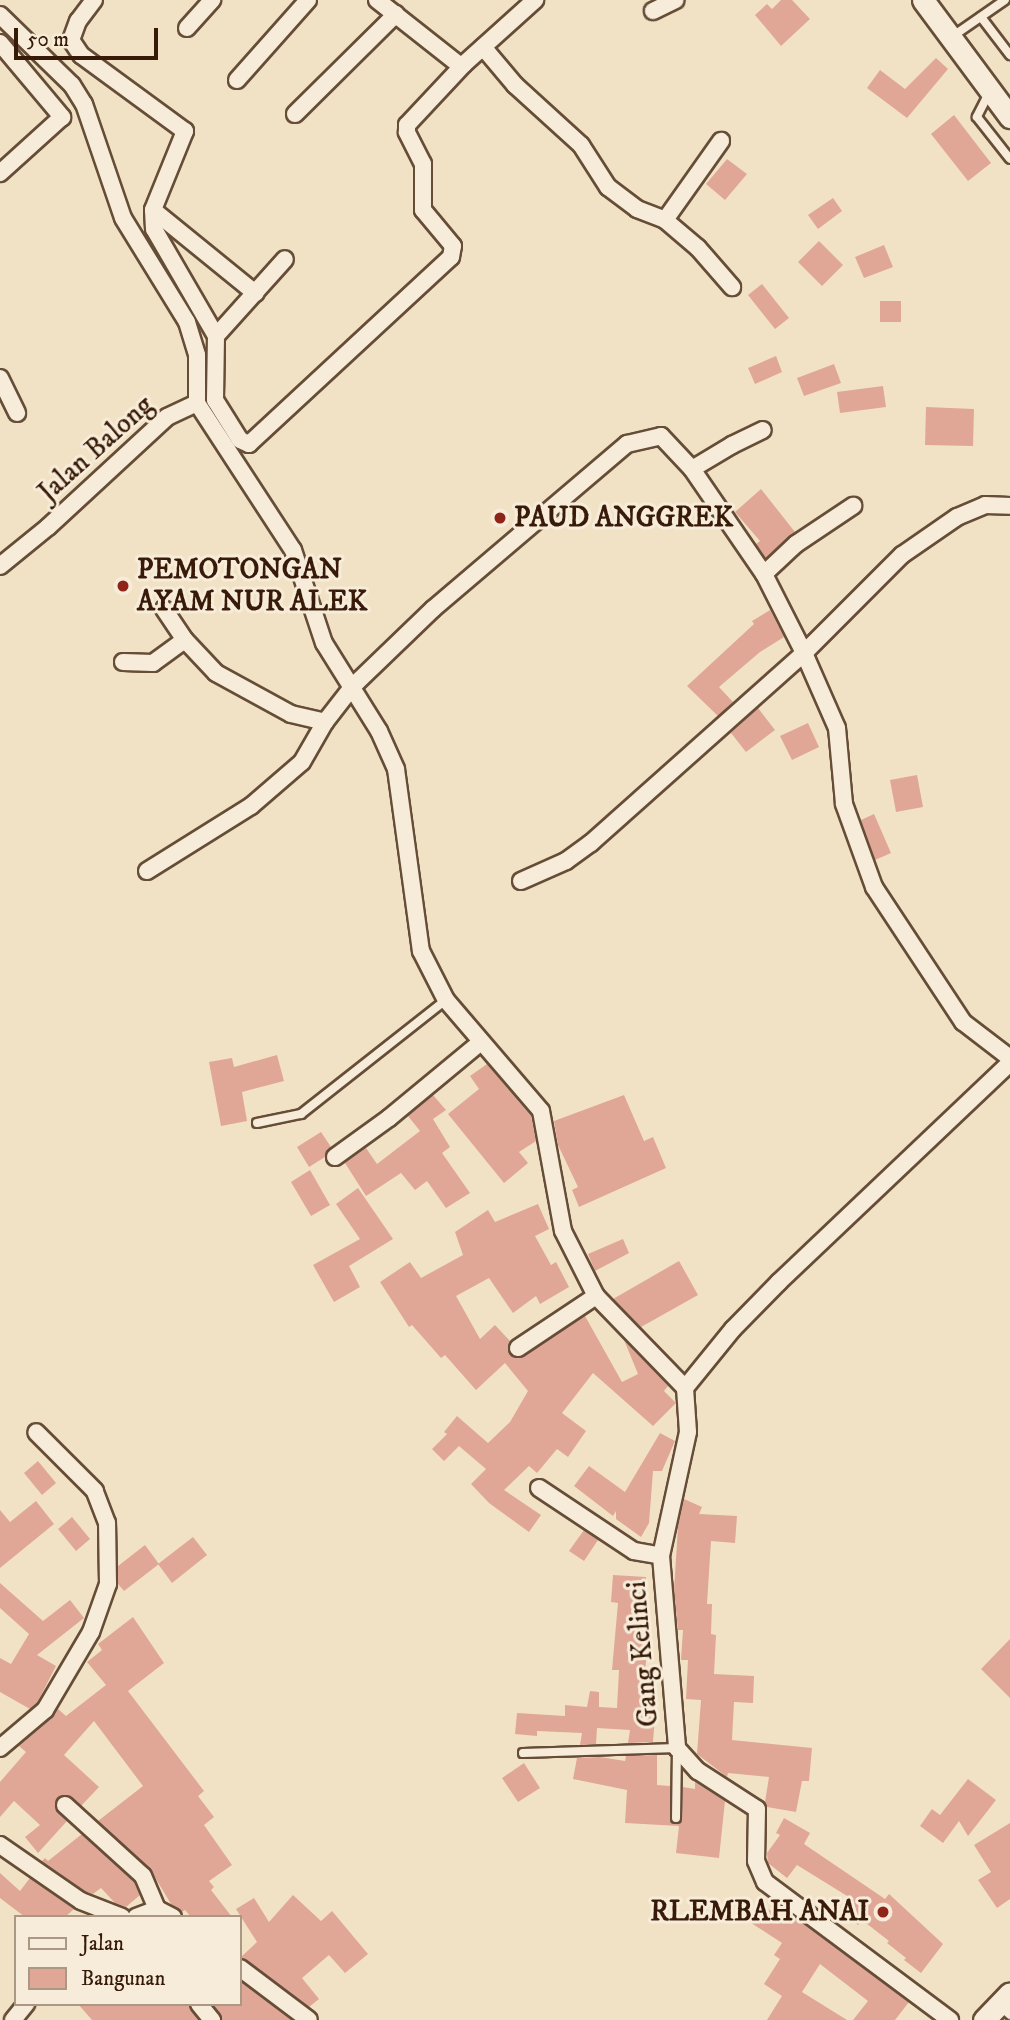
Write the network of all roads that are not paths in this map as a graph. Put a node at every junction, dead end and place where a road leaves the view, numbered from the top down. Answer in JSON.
{"nodes":[{"id":1,"x":94,"y":0,"type":"edge"},
{"id":2,"x":212,"y":0,"type":"edge"},
{"id":3,"x":308,"y":0,"type":"edge"},
{"id":4,"x":377,"y":0,"type":"edge"},
{"id":5,"x":535,"y":0,"type":"edge"},
{"id":6,"x":676,"y":0,"type":"edge"},
{"id":7,"x":923,"y":0,"type":"edge"},
{"id":8,"x":1005,"y":0,"type":"edge"},
{"id":9,"x":653,"y":11,"type":"dead end"},
{"id":10,"x":396,"y":14,"type":"junction"},
{"id":11,"x":0,"y":15,"type":"edge"},
{"id":12,"x":981,"y":17,"type":"junction"},
{"id":13,"x":187,"y":28,"type":"dead end"},
{"id":14,"x":953,"y":37,"type":"junction"},
{"id":15,"x":0,"y":43,"type":"edge"},
{"id":16,"x":483,"y":47,"type":"junction"},
{"id":17,"x":1010,"y":55,"type":"edge"},
{"id":18,"x":464,"y":64,"type":"junction"},
{"id":19,"x":237,"y":80,"type":"dead end"},
{"id":20,"x":991,"y":91,"type":"junction"},
{"id":21,"x":295,"y":114,"type":"dead end"},
{"id":22,"x":1010,"y":117,"type":"edge"},
{"id":23,"x":721,"y":141,"type":"dead end"},
{"id":24,"x":1010,"y":159,"type":"edge"},
{"id":25,"x":0,"y":173,"type":"edge"},
{"id":26,"x":153,"y":210,"type":"junction"},
{"id":27,"x":665,"y":219,"type":"junction"},
{"id":28,"x":285,"y":259,"type":"dead end"},
{"id":29,"x":732,"y":287,"type":"dead end"},
{"id":30,"x":255,"y":293,"type":"junction"},
{"id":31,"x":216,"y":337,"type":"junction"},
{"id":32,"x":0,"y":378,"type":"edge"},
{"id":33,"x":197,"y":403,"type":"junction"},
{"id":34,"x":18,"y":413,"type":"dead end"},
{"id":35,"x":763,"y":430,"type":"dead end"},
{"id":36,"x":692,"y":469,"type":"junction"},
{"id":37,"x":853,"y":506,"type":"dead end"},
{"id":38,"x":1010,"y":506,"type":"edge"},
{"id":39,"x":0,"y":566,"type":"edge"},
{"id":40,"x":764,"y":574,"type":"junction"},
{"id":41,"x":164,"y":609,"type":"dead end"},
{"id":42,"x":185,"y":640,"type":"junction"},
{"id":43,"x":804,"y":653,"type":"junction"},
{"id":44,"x":123,"y":662,"type":"dead end"},
{"id":45,"x":353,"y":686,"type":"junction"},
{"id":46,"x":326,"y":722,"type":"junction"},
{"id":47,"x":147,"y":871,"type":"dead end"},
{"id":48,"x":521,"y":881,"type":"dead end"},
{"id":49,"x":446,"y":1000,"type":"junction"},
{"id":50,"x":481,"y":1042,"type":"junction"},
{"id":51,"x":1010,"y":1060,"type":"edge"},
{"id":52,"x":257,"y":1123,"type":"dead end"},
{"id":53,"x":335,"y":1157,"type":"dead end"},
{"id":54,"x":596,"y":1296,"type":"junction"},
{"id":55,"x":519,"y":1348,"type":"dead end"},
{"id":56,"x":685,"y":1388,"type":"junction"},
{"id":57,"x":36,"y":1432,"type":"dead end"},
{"id":58,"x":539,"y":1488,"type":"dead end"},
{"id":59,"x":661,"y":1556,"type":"junction"},
{"id":60,"x":0,"y":1747,"type":"edge"},
{"id":61,"x":677,"y":1748,"type":"junction"},
{"id":62,"x":523,"y":1752,"type":"dead end"},
{"id":63,"x":65,"y":1805,"type":"dead end"},
{"id":64,"x":676,"y":1818,"type":"dead end"},
{"id":65,"x":0,"y":1845,"type":"edge"},
{"id":66,"x":158,"y":1909,"type":"junction"},
{"id":67,"x":110,"y":1915,"type":"edge"},
{"id":68,"x":142,"y":1915,"type":"edge"},
{"id":69,"x":169,"y":1915,"type":"edge"},
{"id":70,"x":242,"y":1970,"type":"edge"},
{"id":71,"x":24,"y":2006,"type":"edge"},
{"id":72,"x":201,"y":2006,"type":"edge"},
{"id":73,"x":13,"y":2020,"type":"edge"},
{"id":74,"x":212,"y":2020,"type":"edge"},
{"id":75,"x":309,"y":2020,"type":"edge"},
{"id":76,"x":950,"y":2020,"type":"edge"}],
"edges":[{"from":1,"to":26,"type":"street"},
{"from":2,"to":13,"type":"street"},
{"from":3,"to":19,"type":"street"},
{"from":4,"to":10,"type":"street"},
{"from":5,"to":16,"type":"street"},
{"from":6,"to":9,"type":"street"},
{"from":7,"to":14,"type":"main road"},
{"from":8,"to":12,"type":"lane"},
{"from":10,"to":18,"type":"street"},
{"from":10,"to":21,"type":"street"},
{"from":11,"to":33,"type":"street"},
{"from":12,"to":14,"type":"lane"},
{"from":12,"to":17,"type":"lane"},
{"from":14,"to":20,"type":"main road"},
{"from":15,"to":25,"type":"street"},
{"from":16,"to":18,"type":"street"},
{"from":16,"to":27,"type":"street"},
{"from":18,"to":31,"type":"street"},
{"from":20,"to":22,"type":"main road"},
{"from":20,"to":24,"type":"lane"},
{"from":23,"to":27,"type":"street"},
{"from":26,"to":30,"type":"street"},
{"from":26,"to":31,"type":"street"},
{"from":27,"to":29,"type":"street"},
{"from":28,"to":30,"type":"street"},
{"from":30,"to":31,"type":"street"},
{"from":32,"to":34,"type":"street"},
{"from":33,"to":39,"type":"street","name":"Jalan Balong"},
{"from":33,"to":45,"type":"street"},
{"from":35,"to":36,"type":"street"},
{"from":36,"to":40,"type":"street"},
{"from":36,"to":45,"type":"street"},
{"from":37,"to":40,"type":"street"},
{"from":38,"to":43,"type":"street"},
{"from":40,"to":43,"type":"street"},
{"from":41,"to":42,"type":"street"},
{"from":42,"to":44,"type":"street"},
{"from":42,"to":46,"type":"street"},
{"from":43,"to":48,"type":"street"},
{"from":43,"to":51,"type":"street"},
{"from":45,"to":46,"type":"street"},
{"from":45,"to":49,"type":"street"},
{"from":46,"to":47,"type":"street"},
{"from":49,"to":50,"type":"street"},
{"from":49,"to":52,"type":"lane"},
{"from":50,"to":53,"type":"street"},
{"from":50,"to":54,"type":"street"},
{"from":51,"to":56,"type":"street"},
{"from":54,"to":55,"type":"street"},
{"from":54,"to":56,"type":"street"},
{"from":56,"to":59,"type":"street","name":"Gang Kelinci"},
{"from":57,"to":60,"type":"street"},
{"from":58,"to":59,"type":"street","name":"Gang Kelinci"},
{"from":59,"to":61,"type":"street","name":"Gang Kelinci"},
{"from":61,"to":62,"type":"lane","name":"Gang Kelinci"},
{"from":61,"to":64,"type":"lane","name":"Gang Kelinci"},
{"from":61,"to":76,"type":"street","name":"Gang Kelinci"},
{"from":63,"to":66,"type":"street"},
{"from":65,"to":67,"type":"street"},
{"from":66,"to":68,"type":"street"},
{"from":66,"to":69,"type":"street"},
{"from":70,"to":75,"type":"street"},
{"from":71,"to":73,"type":"street"},
{"from":72,"to":74,"type":"street"}]}
